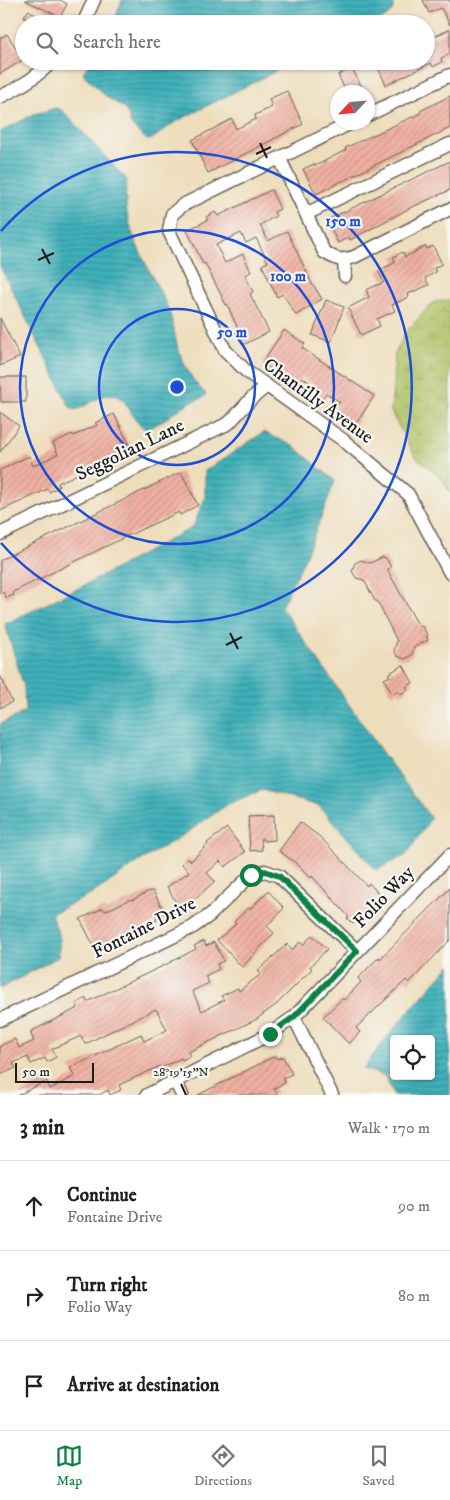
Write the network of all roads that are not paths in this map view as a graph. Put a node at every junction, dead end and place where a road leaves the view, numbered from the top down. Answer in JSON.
{"nodes":[{"id":1,"x":94,"y":0,"type":"edge"},
{"id":2,"x":87,"y":15,"type":"edge"},
{"id":3,"x":45,"y":70,"type":"edge"},
{"id":4,"x":450,"y":75,"type":"edge"},
{"id":5,"x":0,"y":97,"type":"edge"},
{"id":6,"x":375,"y":112,"type":"edge"},
{"id":7,"x":337,"y":130,"type":"edge"},
{"id":8,"x":450,"y":144,"type":"edge"},
{"id":9,"x":280,"y":159,"type":"junction"},
{"id":10,"x":450,"y":210,"type":"edge"},
{"id":11,"x":306,"y":214,"type":"junction"},
{"id":12,"x":344,"y":260,"type":"junction"},
{"id":13,"x":345,"y":276,"type":"dead end"},
{"id":14,"x":267,"y":386,"type":"junction"},
{"id":15,"x":0,"y":534,"type":"edge"},
{"id":16,"x":450,"y":573,"type":"edge"},
{"id":17,"x":450,"y":855,"type":"edge"},
{"id":18,"x":357,"y":951,"type":"junction"},
{"id":19,"x":294,"y":1017,"type":"junction"},
{"id":20,"x":0,"y":1020,"type":"edge"},
{"id":21,"x":175,"y":1081,"type":"junction"},
{"id":22,"x":146,"y":1095,"type":"edge"},
{"id":23,"x":182,"y":1095,"type":"edge"},
{"id":24,"x":332,"y":1095,"type":"edge"}],
"edges":[{"from":1,"to":2,"type":"street"},
{"from":3,"to":5,"type":"street"},
{"from":4,"to":6,"type":"street"},
{"from":7,"to":9,"type":"street","name":"Chantilly Avenue"},
{"from":8,"to":11,"type":"street"},
{"from":9,"to":11,"type":"street"},
{"from":9,"to":14,"type":"street","name":"Chantilly Avenue"},
{"from":10,"to":12,"type":"street"},
{"from":11,"to":12,"type":"street"},
{"from":12,"to":13,"type":"street"},
{"from":14,"to":15,"type":"street","name":"Seggolian Lane"},
{"from":14,"to":16,"type":"street","name":"Chantilly Avenue"},
{"from":17,"to":18,"type":"street","name":"Folio Way"},
{"from":18,"to":19,"type":"street","name":"Folio Way"},
{"from":18,"to":20,"type":"street","name":"Fontaine Drive"},
{"from":19,"to":21,"type":"street","name":"Folio Way"},
{"from":19,"to":24,"type":"street"},
{"from":21,"to":22,"type":"street","name":"Folio Way"},
{"from":21,"to":23,"type":"street"}]}
